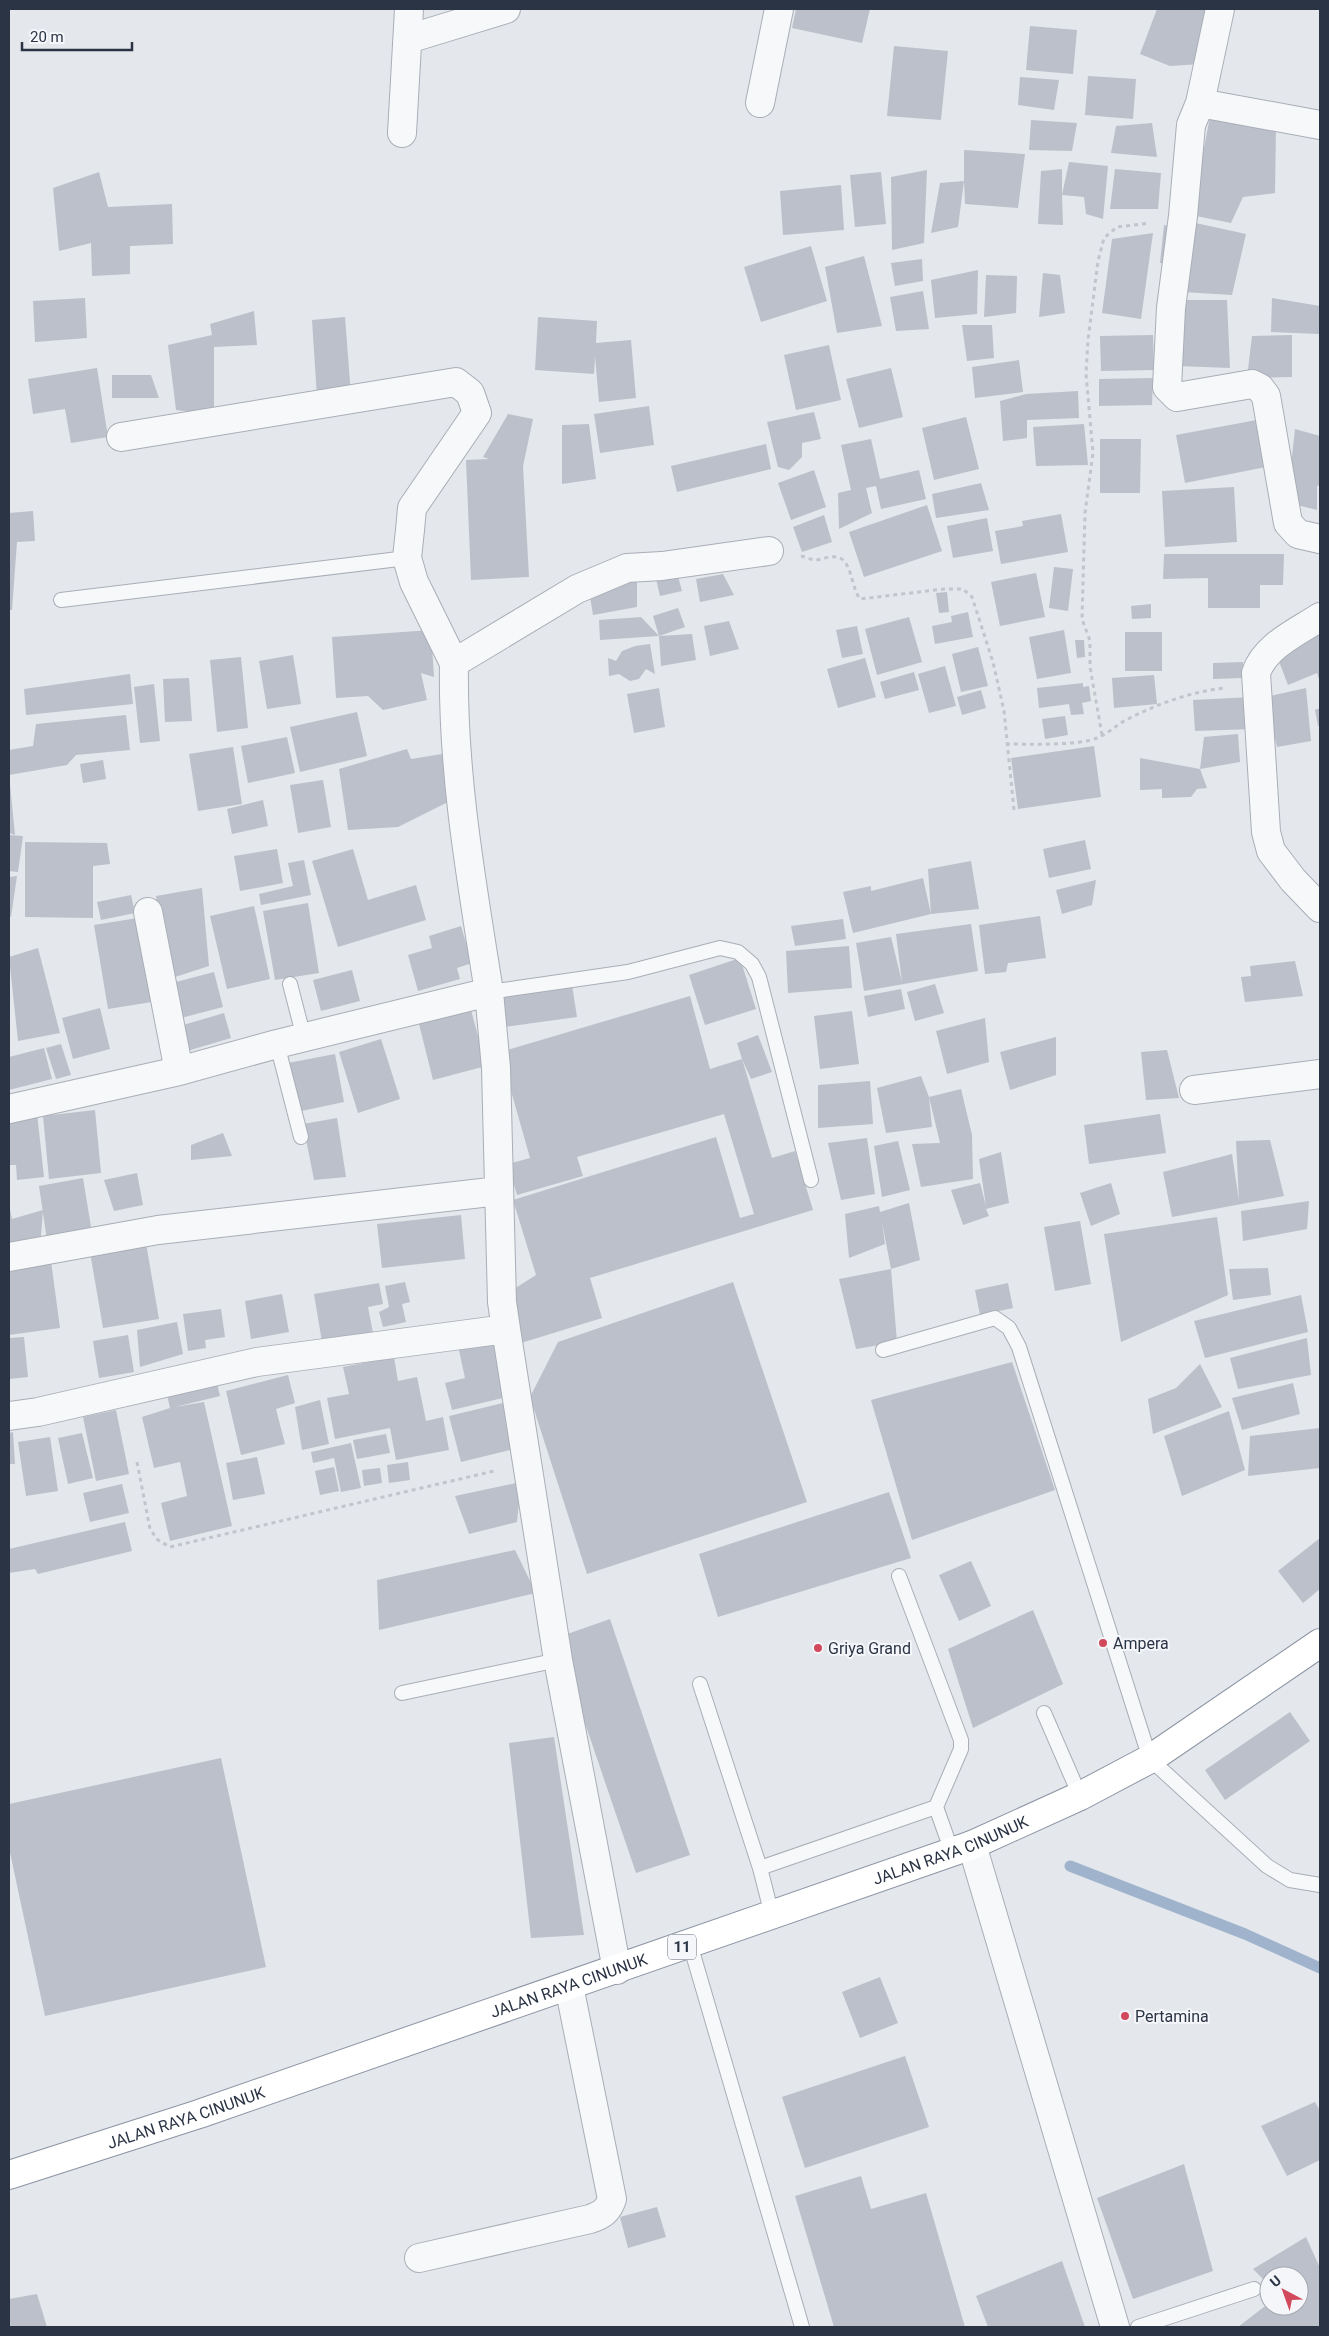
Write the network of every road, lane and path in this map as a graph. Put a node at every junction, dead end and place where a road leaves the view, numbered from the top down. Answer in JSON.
{"nodes":[{"id":1,"x":409,"y":9,"type":"edge"},
{"id":2,"x":506,"y":9,"type":"edge"},
{"id":3,"x":779,"y":9,"type":"edge"},
{"id":4,"x":1220,"y":9,"type":"edge"},
{"id":5,"x":408,"y":39,"type":"junction"},
{"id":6,"x":760,"y":103,"type":"dead end"},
{"id":7,"x":1200,"y":103,"type":"junction"},
{"id":8,"x":1320,"y":125,"type":"edge"},
{"id":9,"x":402,"y":133,"type":"dead end"},
{"id":10,"x":1183,"y":216,"type":"junction"},
{"id":11,"x":121,"y":438,"type":"dead end"},
{"id":12,"x":1320,"y":539,"type":"edge"},
{"id":13,"x":769,"y":551,"type":"joint"},
{"id":14,"x":407,"y":558,"type":"junction"},
{"id":15,"x":61,"y":600,"type":"dead end"},
{"id":16,"x":1320,"y":617,"type":"edge"},
{"id":17,"x":454,"y":663,"type":"junction"},
{"id":18,"x":1257,"y":685,"type":"junction"},
{"id":19,"x":1102,"y":735,"type":"junction"},
{"id":20,"x":1006,"y":744,"type":"junction"},
{"id":21,"x":1014,"y":810,"type":"dead end"},
{"id":22,"x":1320,"y":908,"type":"edge"},
{"id":23,"x":148,"y":912,"type":"dead end"},
{"id":24,"x":290,"y":984,"type":"dead end"},
{"id":25,"x":489,"y":992,"type":"junction"},
{"id":26,"x":304,"y":1038,"type":"junction"},
{"id":27,"x":277,"y":1044,"type":"junction"},
{"id":28,"x":178,"y":1071,"type":"junction"},
{"id":29,"x":1320,"y":1074,"type":"edge"},
{"id":30,"x":1194,"y":1090,"type":"dead end"},
{"id":31,"x":9,"y":1109,"type":"edge"},
{"id":32,"x":301,"y":1137,"type":"dead end"},
{"id":33,"x":810,"y":1180,"type":"dead end"},
{"id":34,"x":499,"y":1191,"type":"junction"},
{"id":35,"x":9,"y":1257,"type":"edge"},
{"id":36,"x":506,"y":1329,"type":"junction"},
{"id":37,"x":883,"y":1350,"type":"dead end"},
{"id":38,"x":9,"y":1416,"type":"edge"},
{"id":39,"x":137,"y":1462,"type":"dead end"},
{"id":40,"x":528,"y":1464,"type":"junction"},
{"id":41,"x":899,"y":1576,"type":"dead end"},
{"id":42,"x":1320,"y":1645,"type":"edge"},
{"id":43,"x":558,"y":1660,"type":"junction"},
{"id":44,"x":700,"y":1684,"type":"dead end"},
{"id":45,"x":402,"y":1692,"type":"dead end"},
{"id":46,"x":1044,"y":1713,"type":"dead end"},
{"id":47,"x":1150,"y":1759,"type":"junction"},
{"id":48,"x":1080,"y":1796,"type":"junction"},
{"id":49,"x":936,"y":1806,"type":"junction"},
{"id":50,"x":962,"y":1849,"type":"junction"},
{"id":51,"x":760,"y":1868,"type":"junction"},
{"id":52,"x":1320,"y":1885,"type":"edge"},
{"id":53,"x":772,"y":1915,"type":"junction"},
{"id":54,"x":690,"y":1944,"type":"junction"},
{"id":55,"x":617,"y":1970,"type":"junction"},
{"id":56,"x":569,"y":1986,"type":"junction"},
{"id":57,"x":9,"y":2173,"type":"edge"},
{"id":58,"x":419,"y":2258,"type":"dead end"},
{"id":59,"x":1254,"y":2289,"type":"dead end"},
{"id":60,"x":802,"y":2327,"type":"edge"},
{"id":61,"x":1115,"y":2327,"type":"edge"},
{"id":62,"x":1138,"y":2327,"type":"edge"}],
"edges":[{"from":1,"to":5,"type":"street"},
{"from":2,"to":5,"type":"street"},
{"from":3,"to":6,"type":"street"},
{"from":4,"to":7,"type":"street"},
{"from":5,"to":9,"type":"street"},
{"from":7,"to":8,"type":"street"},
{"from":7,"to":10,"type":"street"},
{"from":10,"to":12,"type":"street"},
{"from":10,"to":19,"type":"path"},
{"from":11,"to":14,"type":"street"},
{"from":13,"to":17,"type":"street"},
{"from":13,"to":20,"type":"path"},
{"from":14,"to":15,"type":"lane"},
{"from":14,"to":17,"type":"street"},
{"from":16,"to":18,"type":"street"},
{"from":17,"to":25,"type":"street"},
{"from":18,"to":19,"type":"path"},
{"from":18,"to":22,"type":"street"},
{"from":19,"to":20,"type":"path"},
{"from":20,"to":21,"type":"path"},
{"from":23,"to":28,"type":"street"},
{"from":24,"to":26,"type":"lane"},
{"from":25,"to":26,"type":"street"},
{"from":25,"to":33,"type":"lane"},
{"from":25,"to":34,"type":"street"},
{"from":26,"to":27,"type":"street"},
{"from":27,"to":28,"type":"street"},
{"from":27,"to":32,"type":"lane"},
{"from":28,"to":31,"type":"street"},
{"from":29,"to":30,"type":"street"},
{"from":34,"to":35,"type":"street"},
{"from":34,"to":36,"type":"street"},
{"from":36,"to":38,"type":"street"},
{"from":36,"to":40,"type":"street"},
{"from":37,"to":47,"type":"lane"},
{"from":39,"to":40,"type":"path"},
{"from":40,"to":43,"type":"street"},
{"from":41,"to":49,"type":"lane"},
{"from":42,"to":47,"type":"highway","name":"JALAN RAYA CINUNUK","number":"11"},
{"from":43,"to":45,"type":"lane"},
{"from":43,"to":55,"type":"street"},
{"from":44,"to":51,"type":"lane"},
{"from":46,"to":48,"type":"lane"},
{"from":47,"to":48,"type":"highway","name":"JALAN RAYA CINUNUK","number":"11"},
{"from":47,"to":52,"type":"lane"},
{"from":48,"to":50,"type":"highway","name":"JALAN RAYA CINUNUK","number":"11"},
{"from":49,"to":50,"type":"lane"},
{"from":49,"to":51,"type":"lane"},
{"from":50,"to":53,"type":"highway","name":"JALAN RAYA CINUNUK","number":"11"},
{"from":50,"to":61,"type":"street"},
{"from":51,"to":53,"type":"lane"},
{"from":53,"to":54,"type":"highway","name":"JALAN RAYA CINUNUK","number":"11"},
{"from":54,"to":55,"type":"highway","name":"JALAN RAYA CINUNUK","number":"11"},
{"from":54,"to":60,"type":"lane"},
{"from":55,"to":56,"type":"highway","name":"JALAN RAYA CINUNUK","number":"11"},
{"from":56,"to":57,"type":"highway","name":"JALAN RAYA CINUNUK","number":"11"},
{"from":56,"to":58,"type":"street"},
{"from":59,"to":62,"type":"lane"}]}
